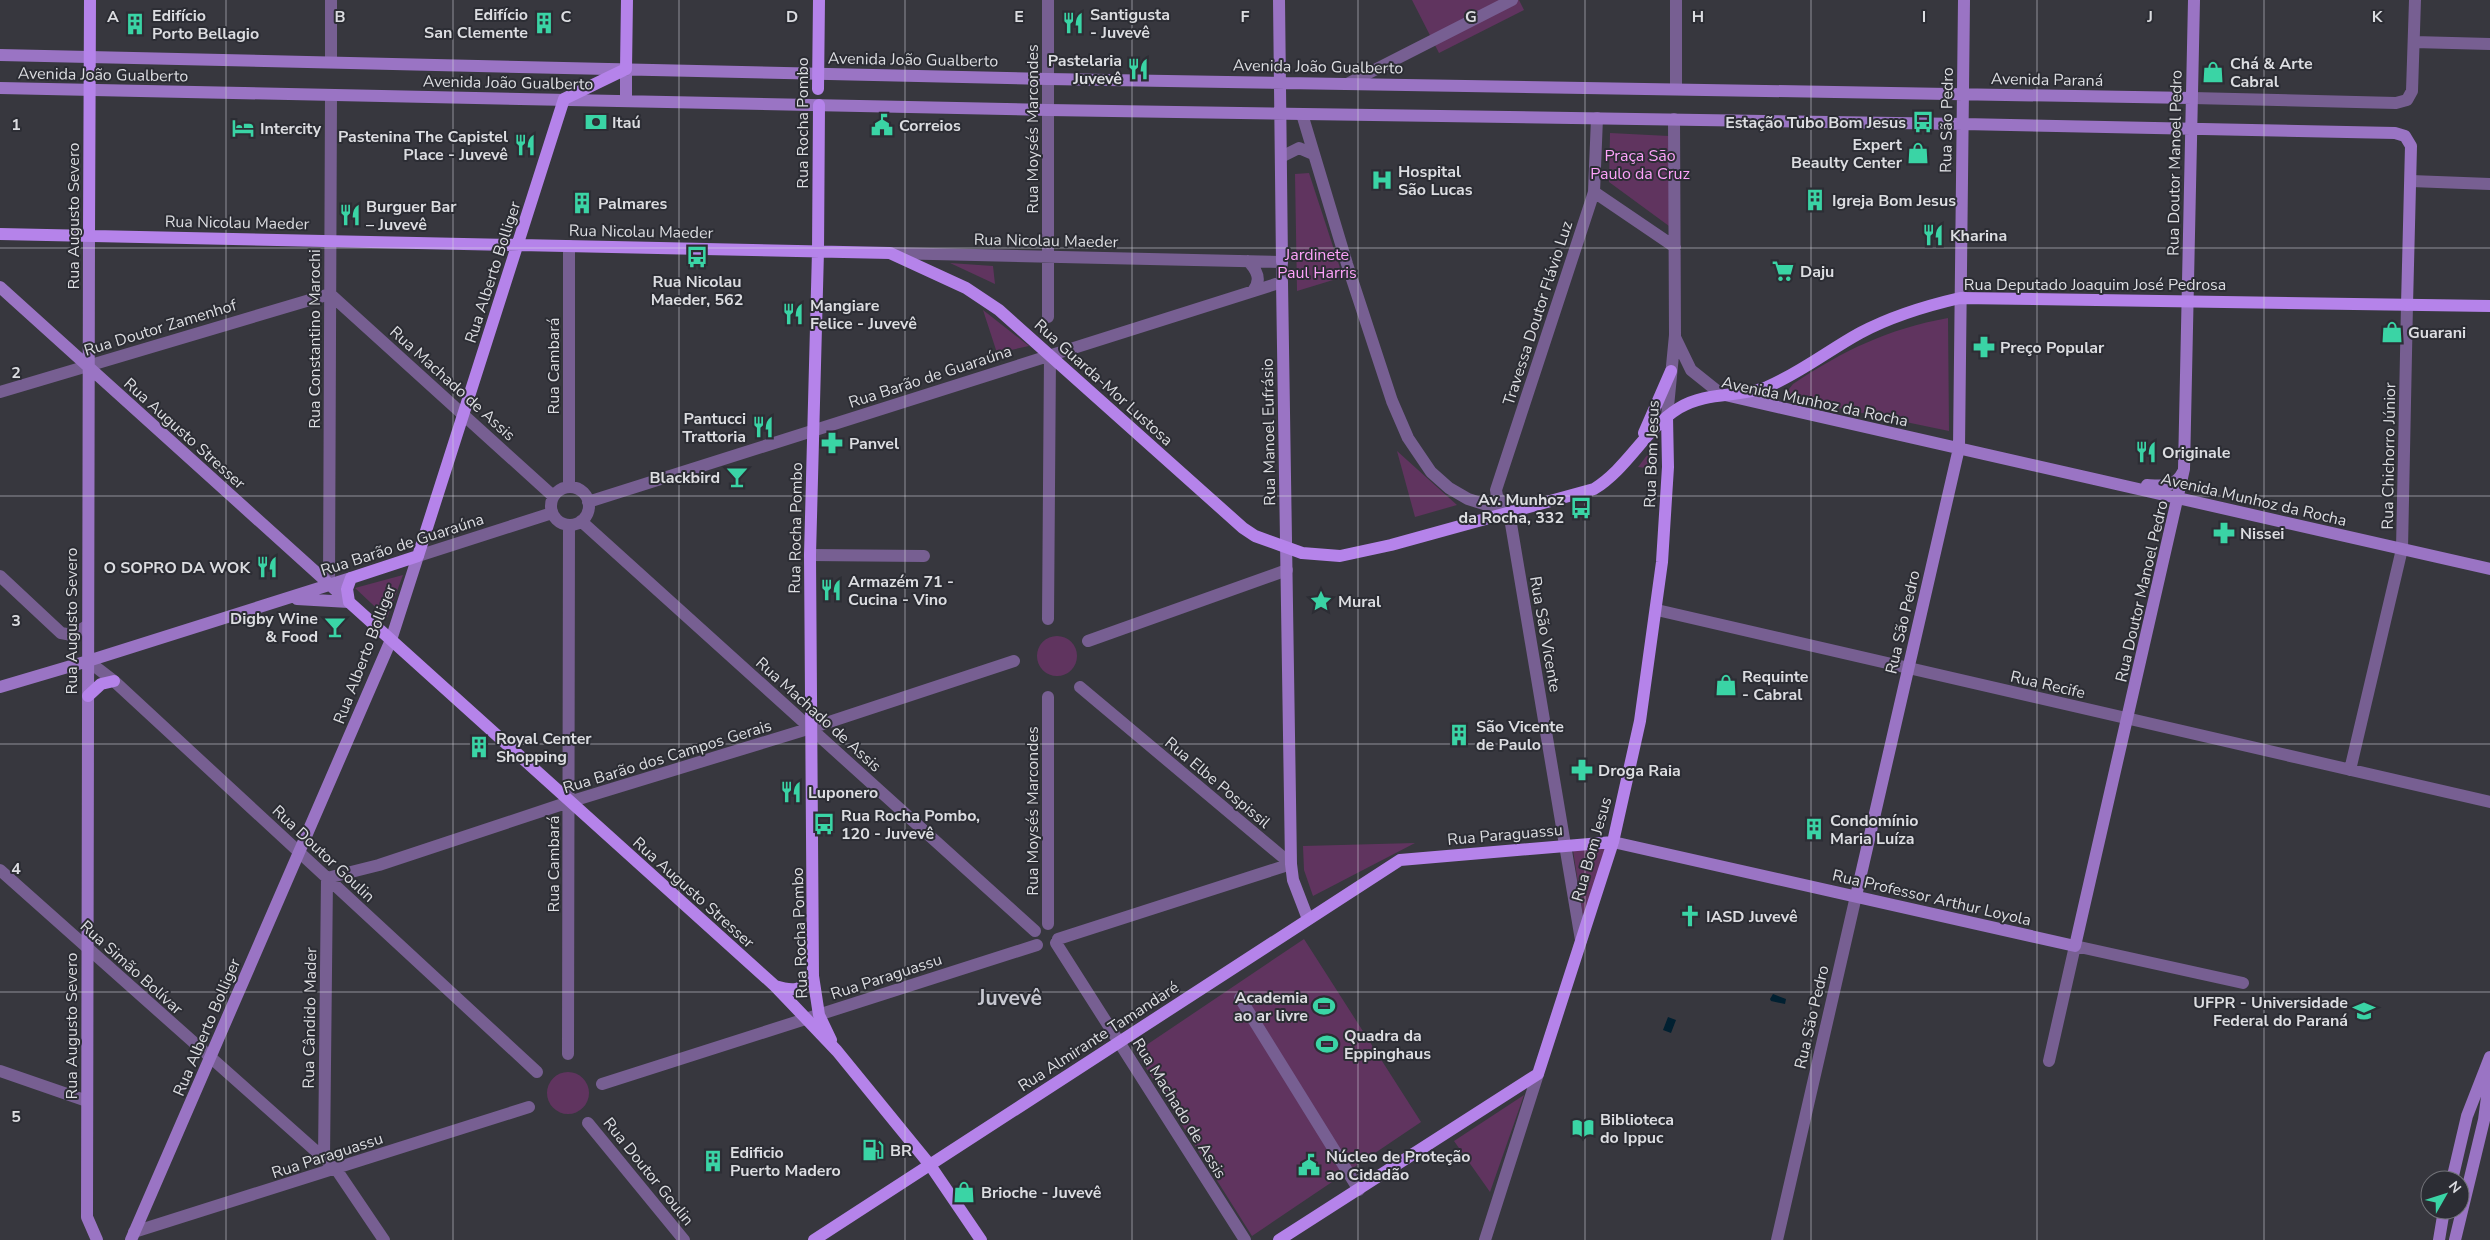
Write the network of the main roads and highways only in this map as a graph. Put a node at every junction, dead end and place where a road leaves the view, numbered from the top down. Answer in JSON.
{"nodes":[{"id":1,"x":90,"y":0,"type":"edge"},
{"id":2,"x":628,"y":0,"type":"edge"},
{"id":3,"x":819,"y":0,"type":"edge"},
{"id":4,"x":818,"y":89,"type":"road end"},
{"id":5,"x":818,"y":105,"type":"road end"},
{"id":6,"x":0,"y":234,"type":"edge"},
{"id":7,"x":89,"y":235,"type":"junction"},
{"id":8,"x":518,"y":245,"type":"junction"},
{"id":9,"x":818,"y":251,"type":"junction"},
{"id":10,"x":890,"y":253,"type":"joint"},
{"id":11,"x":2490,"y":306,"type":"edge"},
{"id":12,"x":1671,"y":371,"type":"road end"},
{"id":13,"x":1720,"y":394,"type":"joint"},
{"id":14,"x":1667,"y":417,"type":"junction"},
{"id":15,"x":1639,"y":444,"type":"junction"},
{"id":16,"x":1509,"y":512,"type":"joint"},
{"id":17,"x":418,"y":556,"type":"joint"},
{"id":18,"x":349,"y":602,"type":"joint"},
{"id":19,"x":114,"y":681,"type":"road end"},
{"id":20,"x":88,"y":696,"type":"road end"},
{"id":21,"x":1613,"y":842,"type":"junction"},
{"id":22,"x":1400,"y":860,"type":"joint"},
{"id":23,"x":813,"y":976,"type":"junction"},
{"id":24,"x":774,"y":986,"type":"junction"},
{"id":25,"x":837,"y":1051,"type":"junction"},
{"id":26,"x":930,"y":1164,"type":"junction"},
{"id":27,"x":814,"y":1240,"type":"edge"},
{"id":28,"x":981,"y":1240,"type":"edge"},
{"id":29,"x":1279,"y":1240,"type":"edge"}],
"edges":[{"from":1,"to":7,"type":"main road","name":"Rua Augusto Severo"},
{"from":2,"to":8,"type":"main road","name":"Rua Alberto Bolliger"},
{"from":3,"to":4,"type":"main road","name":"Rua Rocha Pombo"},
{"from":5,"to":9,"type":"main road","name":"Rua Rocha Pombo"},
{"from":6,"to":7,"type":"main road","name":"Rua Nicolau Maeder"},
{"from":7,"to":8,"type":"main road","name":"Rua Nicolau Maeder"},
{"from":8,"to":9,"type":"main road","name":"Rua Nicolau Maeder"},
{"from":8,"to":17,"type":"main road","name":"Rua Alberto Bolliger"},
{"from":9,"to":10,"type":"main road","name":"Rua Nicolau Maeder"},
{"from":9,"to":23,"type":"main road","name":"Rua Rocha Pombo"},
{"from":10,"to":16,"type":"main road","name":"Rua Guarda-Mor Lustosa"},
{"from":11,"to":13,"type":"main road","name":"Rua Deputado Joaquim José Pedrosa"},
{"from":12,"to":15,"type":"main road"},
{"from":13,"to":14,"type":"main road","name":"Avenida Munhoz da Rocha"},
{"from":14,"to":15,"type":"main road","name":"Avenida Munhoz da Rocha"},
{"from":14,"to":21,"type":"main road","name":"Rua Bom Jesus"},
{"from":15,"to":16,"type":"main road","name":"Avenida Munhoz da Rocha"},
{"from":17,"to":18,"type":"main road","name":"Rua Barão de Guaraúna"},
{"from":18,"to":24,"type":"main road","name":"Rua Augusto Stresser"},
{"from":19,"to":20,"type":"main road"},
{"from":21,"to":22,"type":"main road","name":"Rua Paraguassu"},
{"from":21,"to":29,"type":"main road","name":"Rua Bom Jesus"},
{"from":22,"to":26,"type":"main road","name":"Rua Almirante Tamandaré"},
{"from":23,"to":24,"type":"main road"},
{"from":23,"to":25,"type":"main road","name":"Rua Rocha Pombo"},
{"from":24,"to":25,"type":"main road","name":"Rua Augusto Stresser"},
{"from":25,"to":26,"type":"main road","name":"Rua Augusto Stresser"},
{"from":26,"to":27,"type":"main road","name":"Rua Almirante Tamandaré"},
{"from":26,"to":28,"type":"main road","name":"Rua Augusto Stresser"}]}
